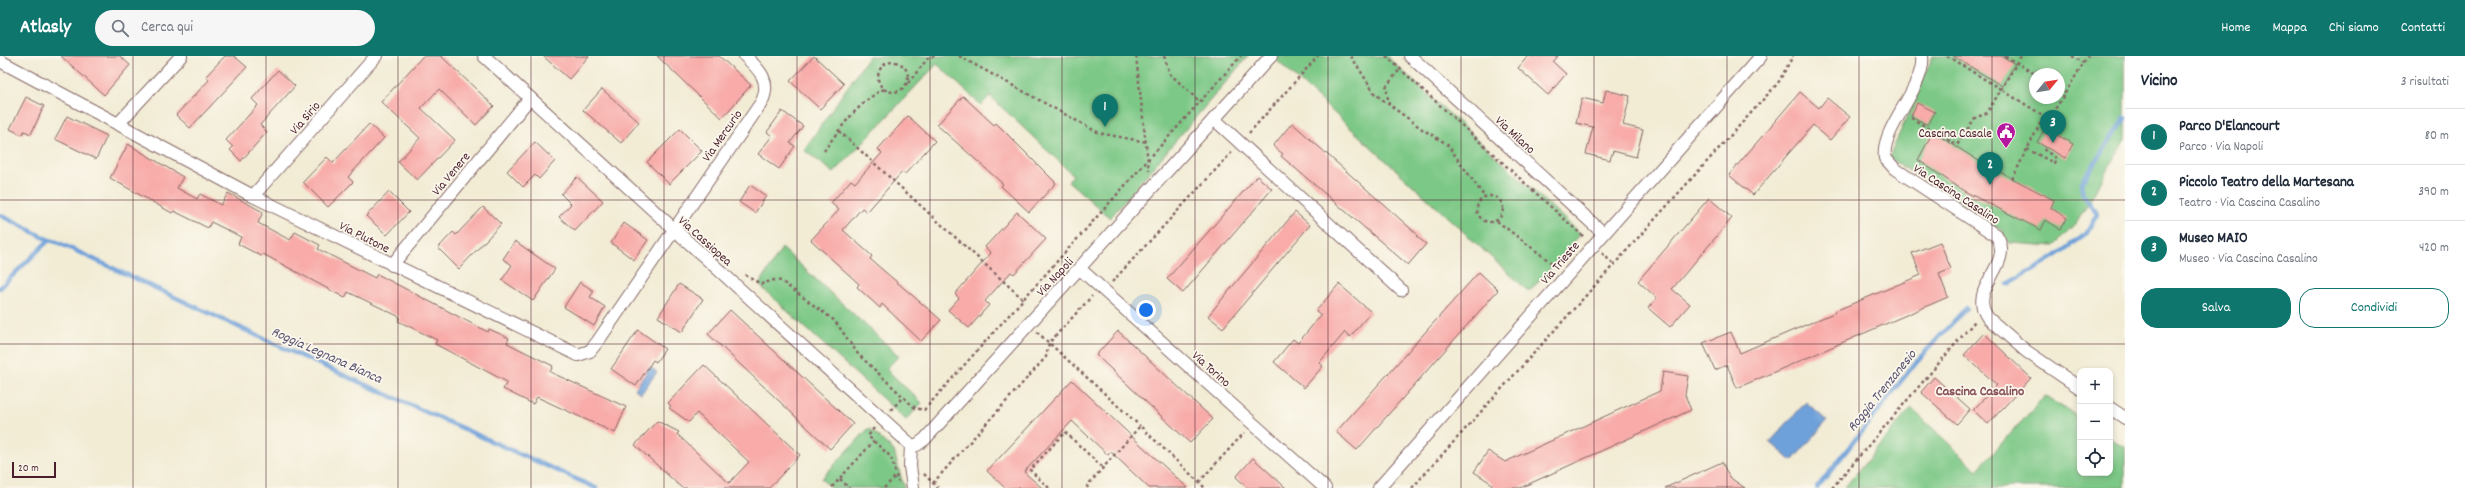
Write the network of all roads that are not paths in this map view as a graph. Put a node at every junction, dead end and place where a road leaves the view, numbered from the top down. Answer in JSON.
{"nodes":[{"id":1,"x":181,"y":56,"type":"edge"},
{"id":2,"x":376,"y":56,"type":"edge"},
{"id":3,"x":484,"y":56,"type":"edge"},
{"id":4,"x":745,"y":56,"type":"edge"},
{"id":5,"x":1271,"y":56,"type":"edge"},
{"id":6,"x":1410,"y":56,"type":"edge"},
{"id":7,"x":1761,"y":56,"type":"edge"},
{"id":8,"x":1922,"y":56,"type":"edge"},
{"id":9,"x":0,"y":61,"type":"edge"},
{"id":10,"x":530,"y":98,"type":"junction"},
{"id":11,"x":1214,"y":119,"type":"junction"},
{"id":12,"x":118,"y":124,"type":"junction"},
{"id":13,"x":254,"y":196,"type":"junction"},
{"id":14,"x":674,"y":229,"type":"junction"},
{"id":15,"x":1603,"y":233,"type":"junction"},
{"id":16,"x":392,"y":265,"type":"junction"},
{"id":17,"x":1080,"y":269,"type":"junction"},
{"id":18,"x":1401,"y":290,"type":"dead end"},
{"id":19,"x":2077,"y":386,"type":"edge"},
{"id":20,"x":2113,"y":410,"type":"edge"},
{"id":21,"x":2125,"y":418,"type":"edge"},
{"id":22,"x":911,"y":445,"type":"junction"},
{"id":23,"x":913,"y":488,"type":"edge"},
{"id":24,"x":1325,"y":488,"type":"edge"},
{"id":25,"x":1379,"y":488,"type":"edge"}],
"edges":[{"from":1,"to":12,"type":"street"},
{"from":2,"to":13,"type":"street","name":"Via Sirio"},
{"from":3,"to":10,"type":"street","name":"Via Cassiopea"},
{"from":4,"to":14,"type":"street","name":"Via Mercurio"},
{"from":5,"to":11,"type":"street","name":"Via Napoli"},
{"from":6,"to":15,"type":"street","name":"Via Milano"},
{"from":7,"to":15,"type":"street","name":"Via Trieste"},
{"from":8,"to":19,"type":"street","name":"Via Cascina Casalino"},
{"from":9,"to":12,"type":"street","name":"Via Plutone"},
{"from":10,"to":14,"type":"street","name":"Via Cassiopea"},
{"from":10,"to":16,"type":"street","name":"Via Venere"},
{"from":11,"to":17,"type":"street","name":"Via Napoli"},
{"from":11,"to":18,"type":"street"},
{"from":12,"to":13,"type":"street","name":"Via Plutone"},
{"from":13,"to":16,"type":"street","name":"Via Plutone"},
{"from":14,"to":16,"type":"street","name":"Via Plutone"},
{"from":14,"to":22,"type":"street","name":"Via Cassiopea"},
{"from":15,"to":25,"type":"street","name":"Via Trieste"},
{"from":17,"to":22,"type":"street","name":"Via Napoli"},
{"from":17,"to":24,"type":"street","name":"Via Torino"},
{"from":20,"to":21,"type":"street"},
{"from":22,"to":23,"type":"street"}]}
